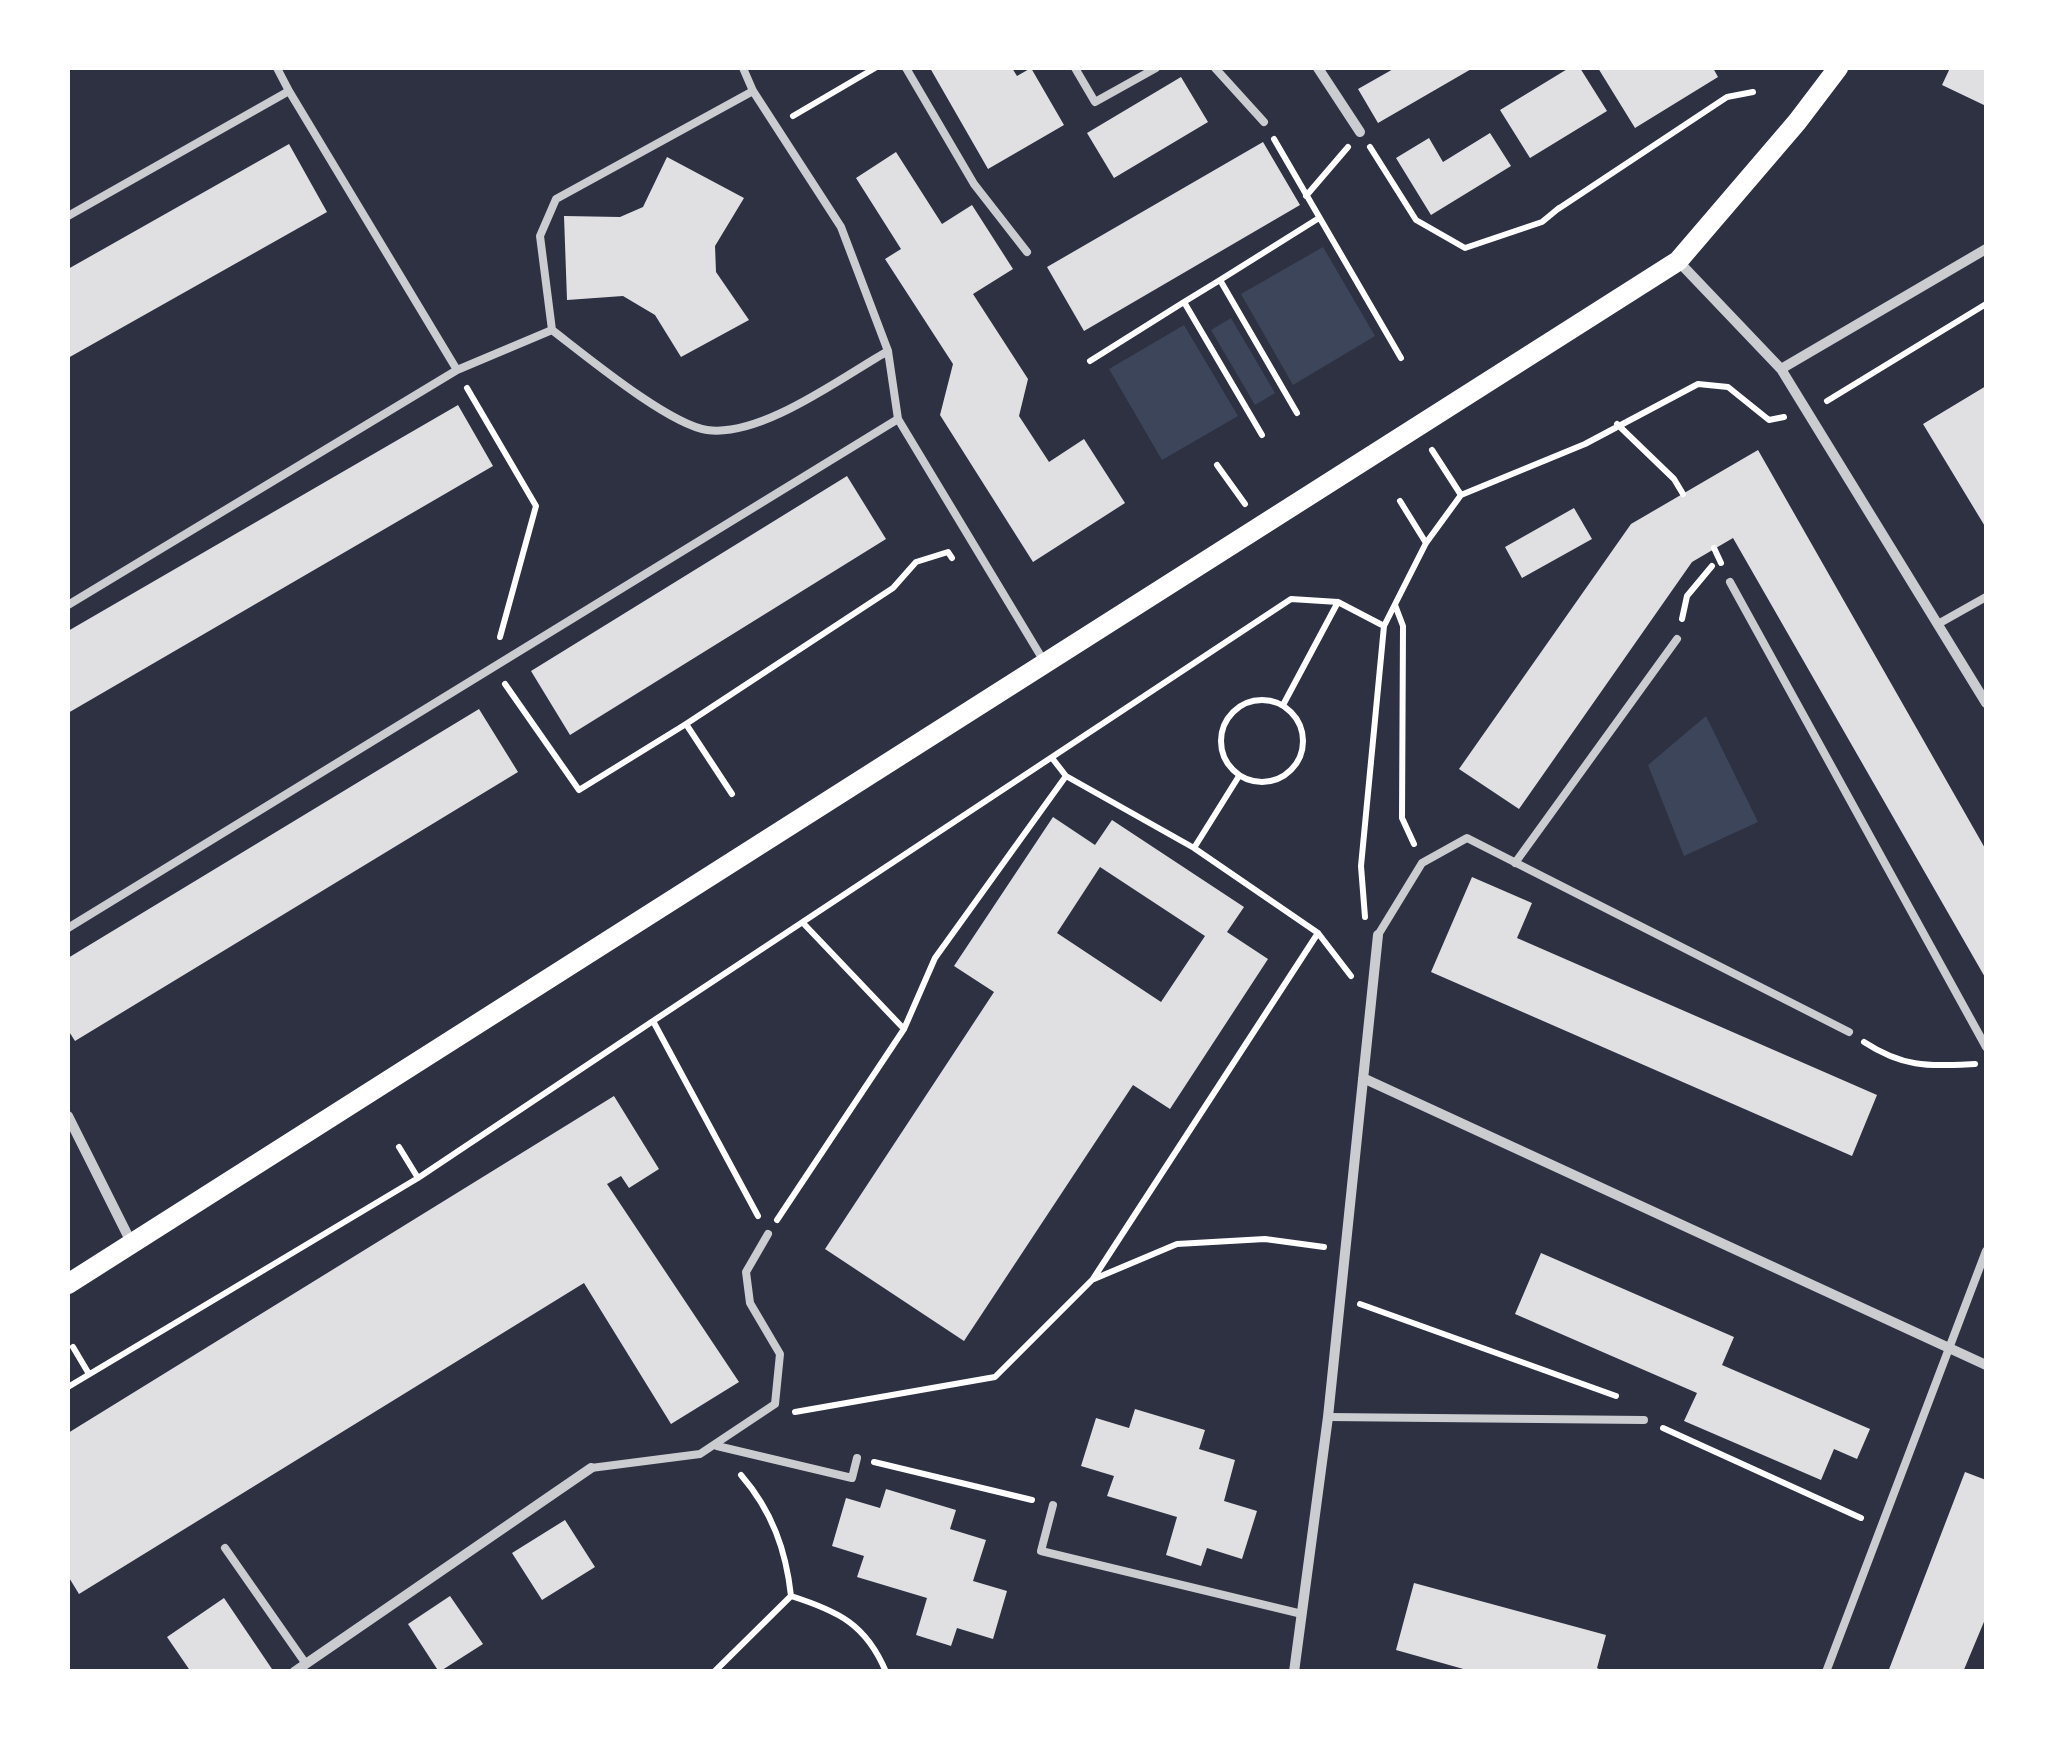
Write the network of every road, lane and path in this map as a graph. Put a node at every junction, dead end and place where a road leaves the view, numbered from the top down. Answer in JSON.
{"nodes":[{"id":1,"x":277,"y":68,"type":"edge"},
{"id":2,"x":743,"y":68,"type":"edge"},
{"id":3,"x":875,"y":68,"type":"edge"},
{"id":4,"x":906,"y":68,"type":"edge"},
{"id":5,"x":1075,"y":68,"type":"edge"},
{"id":6,"x":1156,"y":68,"type":"edge"},
{"id":7,"x":1214,"y":68,"type":"edge"},
{"id":8,"x":1318,"y":68,"type":"edge"},
{"id":9,"x":1838,"y":68,"type":"edge"},
{"id":10,"x":289,"y":91,"type":"junction"},
{"id":11,"x":753,"y":91,"type":"junction"},
{"id":12,"x":1752,"y":92,"type":"dead end"},
{"id":13,"x":808,"y":106,"type":"dead end"},
{"id":14,"x":1264,"y":122,"type":"joint"},
{"id":15,"x":1360,"y":132,"type":"junction"},
{"id":16,"x":1306,"y":196,"type":"junction"},
{"id":17,"x":68,"y":216,"type":"edge"},
{"id":18,"x":1319,"y":218,"type":"junction"},
{"id":19,"x":1986,"y":249,"type":"edge"},
{"id":20,"x":1027,"y":252,"type":"dead end"},
{"id":21,"x":1678,"y":261,"type":"junction"},
{"id":22,"x":1220,"y":280,"type":"junction"},
{"id":23,"x":1184,"y":302,"type":"junction"},
{"id":24,"x":1986,"y":304,"type":"edge"},
{"id":25,"x":552,"y":330,"type":"junction"},
{"id":26,"x":888,"y":350,"type":"junction"},
{"id":27,"x":1401,"y":358,"type":"dead end"},
{"id":28,"x":1090,"y":360,"type":"dead end"},
{"id":29,"x":1780,"y":369,"type":"junction"},
{"id":30,"x":456,"y":370,"type":"junction"},
{"id":31,"x":1808,"y":412,"type":"junction"},
{"id":32,"x":1298,"y":413,"type":"dead end"},
{"id":33,"x":898,"y":419,"type":"junction"},
{"id":34,"x":1618,"y":424,"type":"junction"},
{"id":35,"x":1417,"y":428,"type":"junction"},
{"id":36,"x":1262,"y":435,"type":"dead end"},
{"id":37,"x":1216,"y":464,"type":"dead end"},
{"id":38,"x":1682,"y":494,"type":"dead end"},
{"id":39,"x":1461,"y":495,"type":"junction"},
{"id":40,"x":1400,"y":501,"type":"dead end"},
{"id":41,"x":1260,"y":526,"type":"junction"},
{"id":42,"x":1426,"y":544,"type":"junction"},
{"id":43,"x":948,"y":552,"type":"dead end"},
{"id":44,"x":1702,"y":575,"type":"dead end"},
{"id":45,"x":1730,"y":582,"type":"dead end"},
{"id":46,"x":1687,"y":596,"type":"dead end"},
{"id":47,"x":1986,"y":597,"type":"edge"},
{"id":48,"x":1338,"y":602,"type":"junction"},
{"id":49,"x":68,"y":605,"type":"edge"},
{"id":50,"x":1395,"y":605,"type":"junction"},
{"id":51,"x":1938,"y":624,"type":"junction"},
{"id":52,"x":1384,"y":626,"type":"junction"},
{"id":53,"x":1677,"y":639,"type":"dead end"},
{"id":54,"x":1045,"y":663,"type":"junction"},
{"id":55,"x":1986,"y":703,"type":"edge"},
{"id":56,"x":1283,"y":705,"type":"junction"},
{"id":57,"x":686,"y":724,"type":"dead end"},
{"id":58,"x":707,"y":755,"type":"dead end"},
{"id":59,"x":1052,"y":758,"type":"junction"},
{"id":60,"x":1066,"y":776,"type":"junction"},
{"id":61,"x":1238,"y":776,"type":"junction"},
{"id":62,"x":732,"y":794,"type":"dead end"},
{"id":63,"x":1194,"y":848,"type":"junction"},
{"id":64,"x":1422,"y":863,"type":"junction"},
{"id":65,"x":1515,"y":863,"type":"junction"},
{"id":66,"x":804,"y":924,"type":"junction"},
{"id":67,"x":68,"y":928,"type":"edge"},
{"id":68,"x":1318,"y":934,"type":"junction"},
{"id":69,"x":1378,"y":936,"type":"junction"},
{"id":70,"x":1371,"y":1001,"type":"junction"},
{"id":71,"x":654,"y":1021,"type":"junction"},
{"id":72,"x":904,"y":1030,"type":"junction"},
{"id":73,"x":1849,"y":1032,"type":"joint"},
{"id":74,"x":1986,"y":1047,"type":"edge"},
{"id":75,"x":1986,"y":1063,"type":"edge"},
{"id":76,"x":1363,"y":1078,"type":"junction"},
{"id":77,"x":68,"y":1116,"type":"edge"},
{"id":78,"x":399,"y":1147,"type":"dead end"},
{"id":79,"x":418,"y":1178,"type":"junction"},
{"id":80,"x":768,"y":1234,"type":"junction"},
{"id":81,"x":132,"y":1244,"type":"junction"},
{"id":82,"x":1345,"y":1250,"type":"junction"},
{"id":83,"x":1986,"y":1251,"type":"edge"},
{"id":84,"x":1093,"y":1280,"type":"junction"},
{"id":85,"x":68,"y":1284,"type":"edge"},
{"id":86,"x":73,"y":1346,"type":"dead end"},
{"id":87,"x":1950,"y":1347,"type":"junction"},
{"id":88,"x":1986,"y":1366,"type":"edge"},
{"id":89,"x":89,"y":1374,"type":"junction"},
{"id":90,"x":68,"y":1387,"type":"edge"},
{"id":91,"x":1328,"y":1417,"type":"junction"},
{"id":92,"x":752,"y":1420,"type":"junction"},
{"id":93,"x":1644,"y":1420,"type":"dead end"},
{"id":94,"x":716,"y":1446,"type":"junction"},
{"id":95,"x":856,"y":1458,"type":"joint"},
{"id":96,"x":591,"y":1468,"type":"joint"},
{"id":97,"x":1053,"y":1505,"type":"joint"},
{"id":98,"x":225,"y":1548,"type":"dead end"},
{"id":99,"x":791,"y":1596,"type":"junction"},
{"id":100,"x":1302,"y":1614,"type":"junction"},
{"id":101,"x":306,"y":1664,"type":"junction"},
{"id":102,"x":294,"y":1672,"type":"edge"},
{"id":103,"x":714,"y":1672,"type":"edge"},
{"id":104,"x":886,"y":1672,"type":"edge"},
{"id":105,"x":1294,"y":1672,"type":"edge"},
{"id":106,"x":1826,"y":1672,"type":"edge"}],
"edges":[{"from":1,"to":10,"type":"lane"},
{"from":2,"to":11,"type":"lane"},
{"from":3,"to":13,"type":"path"},
{"from":4,"to":20,"type":"lane"},
{"from":5,"to":6,"type":"lane"},
{"from":7,"to":14,"type":"lane"},
{"from":8,"to":15,"type":"street"},
{"from":9,"to":21,"type":"main road"},
{"from":10,"to":17,"type":"lane"},
{"from":10,"to":30,"type":"lane"},
{"from":11,"to":25,"type":"lane"},
{"from":11,"to":26,"type":"lane"},
{"from":12,"to":15,"type":"path"},
{"from":14,"to":16,"type":"path"},
{"from":15,"to":16,"type":"path"},
{"from":16,"to":18,"type":"path"},
{"from":18,"to":22,"type":"path"},
{"from":18,"to":27,"type":"path"},
{"from":19,"to":29,"type":"street"},
{"from":21,"to":29,"type":"street"},
{"from":21,"to":35,"type":"main road"},
{"from":22,"to":23,"type":"path"},
{"from":22,"to":32,"type":"path"},
{"from":23,"to":28,"type":"path"},
{"from":23,"to":36,"type":"path"},
{"from":24,"to":31,"type":"path"},
{"from":25,"to":26,"type":"lane"},
{"from":25,"to":30,"type":"lane"},
{"from":26,"to":33,"type":"lane"},
{"from":29,"to":31,"type":"street"},
{"from":30,"to":49,"type":"lane"},
{"from":31,"to":34,"type":"path"},
{"from":31,"to":51,"type":"street"},
{"from":33,"to":54,"type":"lane"},
{"from":33,"to":67,"type":"lane"},
{"from":34,"to":38,"type":"path"},
{"from":34,"to":39,"type":"path"},
{"from":35,"to":39,"type":"path"},
{"from":35,"to":41,"type":"main road"},
{"from":37,"to":41,"type":"path"},
{"from":39,"to":42,"type":"path"},
{"from":40,"to":42,"type":"path"},
{"from":41,"to":54,"type":"main road"},
{"from":42,"to":50,"type":"path"},
{"from":43,"to":57,"type":"path"},
{"from":44,"to":46,"type":"path"},
{"from":45,"to":74,"type":"lane"},
{"from":47,"to":51,"type":"lane"},
{"from":48,"to":52,"type":"path"},
{"from":48,"to":56,"type":"path"},
{"from":48,"to":59,"type":"path"},
{"from":50,"to":52,"type":"path"},
{"from":50,"to":64,"type":"path"},
{"from":51,"to":55,"type":"street"},
{"from":52,"to":69,"type":"path"},
{"from":53,"to":65,"type":"lane"},
{"from":54,"to":81,"type":"main road"},
{"from":56,"to":61,"type":"path"},
{"from":56,"to":61,"type":"path"},
{"from":58,"to":62,"type":"path"},
{"from":59,"to":60,"type":"path"},
{"from":59,"to":66,"type":"path"},
{"from":60,"to":63,"type":"path"},
{"from":60,"to":72,"type":"path"},
{"from":61,"to":63,"type":"path"},
{"from":63,"to":68,"type":"path"},
{"from":64,"to":65,"type":"lane"},
{"from":64,"to":69,"type":"lane"},
{"from":65,"to":73,"type":"lane"},
{"from":66,"to":71,"type":"path"},
{"from":66,"to":72,"type":"path"},
{"from":68,"to":70,"type":"path"},
{"from":68,"to":84,"type":"path"},
{"from":69,"to":70,"type":"street"},
{"from":70,"to":76,"type":"street"},
{"from":71,"to":79,"type":"path"},
{"from":71,"to":80,"type":"path"},
{"from":72,"to":80,"type":"path"},
{"from":73,"to":75,"type":"path"},
{"from":76,"to":82,"type":"street"},
{"from":76,"to":87,"type":"street"},
{"from":77,"to":81,"type":"street"},
{"from":78,"to":79,"type":"path"},
{"from":79,"to":89,"type":"path"},
{"from":80,"to":92,"type":"lane"},
{"from":81,"to":85,"type":"main road"},
{"from":82,"to":84,"type":"path"},
{"from":82,"to":91,"type":"street"},
{"from":83,"to":87,"type":"lane"},
{"from":84,"to":92,"type":"path"},
{"from":86,"to":89,"type":"path"},
{"from":87,"to":88,"type":"street"},
{"from":87,"to":106,"type":"lane"},
{"from":89,"to":90,"type":"path"},
{"from":91,"to":93,"type":"lane"},
{"from":91,"to":100,"type":"street"},
{"from":92,"to":94,"type":"lane"},
{"from":94,"to":95,"type":"lane"},
{"from":94,"to":96,"type":"lane"},
{"from":94,"to":99,"type":"path"},
{"from":95,"to":97,"type":"path"},
{"from":96,"to":101,"type":"street"},
{"from":97,"to":100,"type":"lane"},
{"from":98,"to":101,"type":"lane"},
{"from":99,"to":103,"type":"path"},
{"from":99,"to":104,"type":"path"},
{"from":100,"to":105,"type":"street"},
{"from":101,"to":102,"type":"street"}]}
